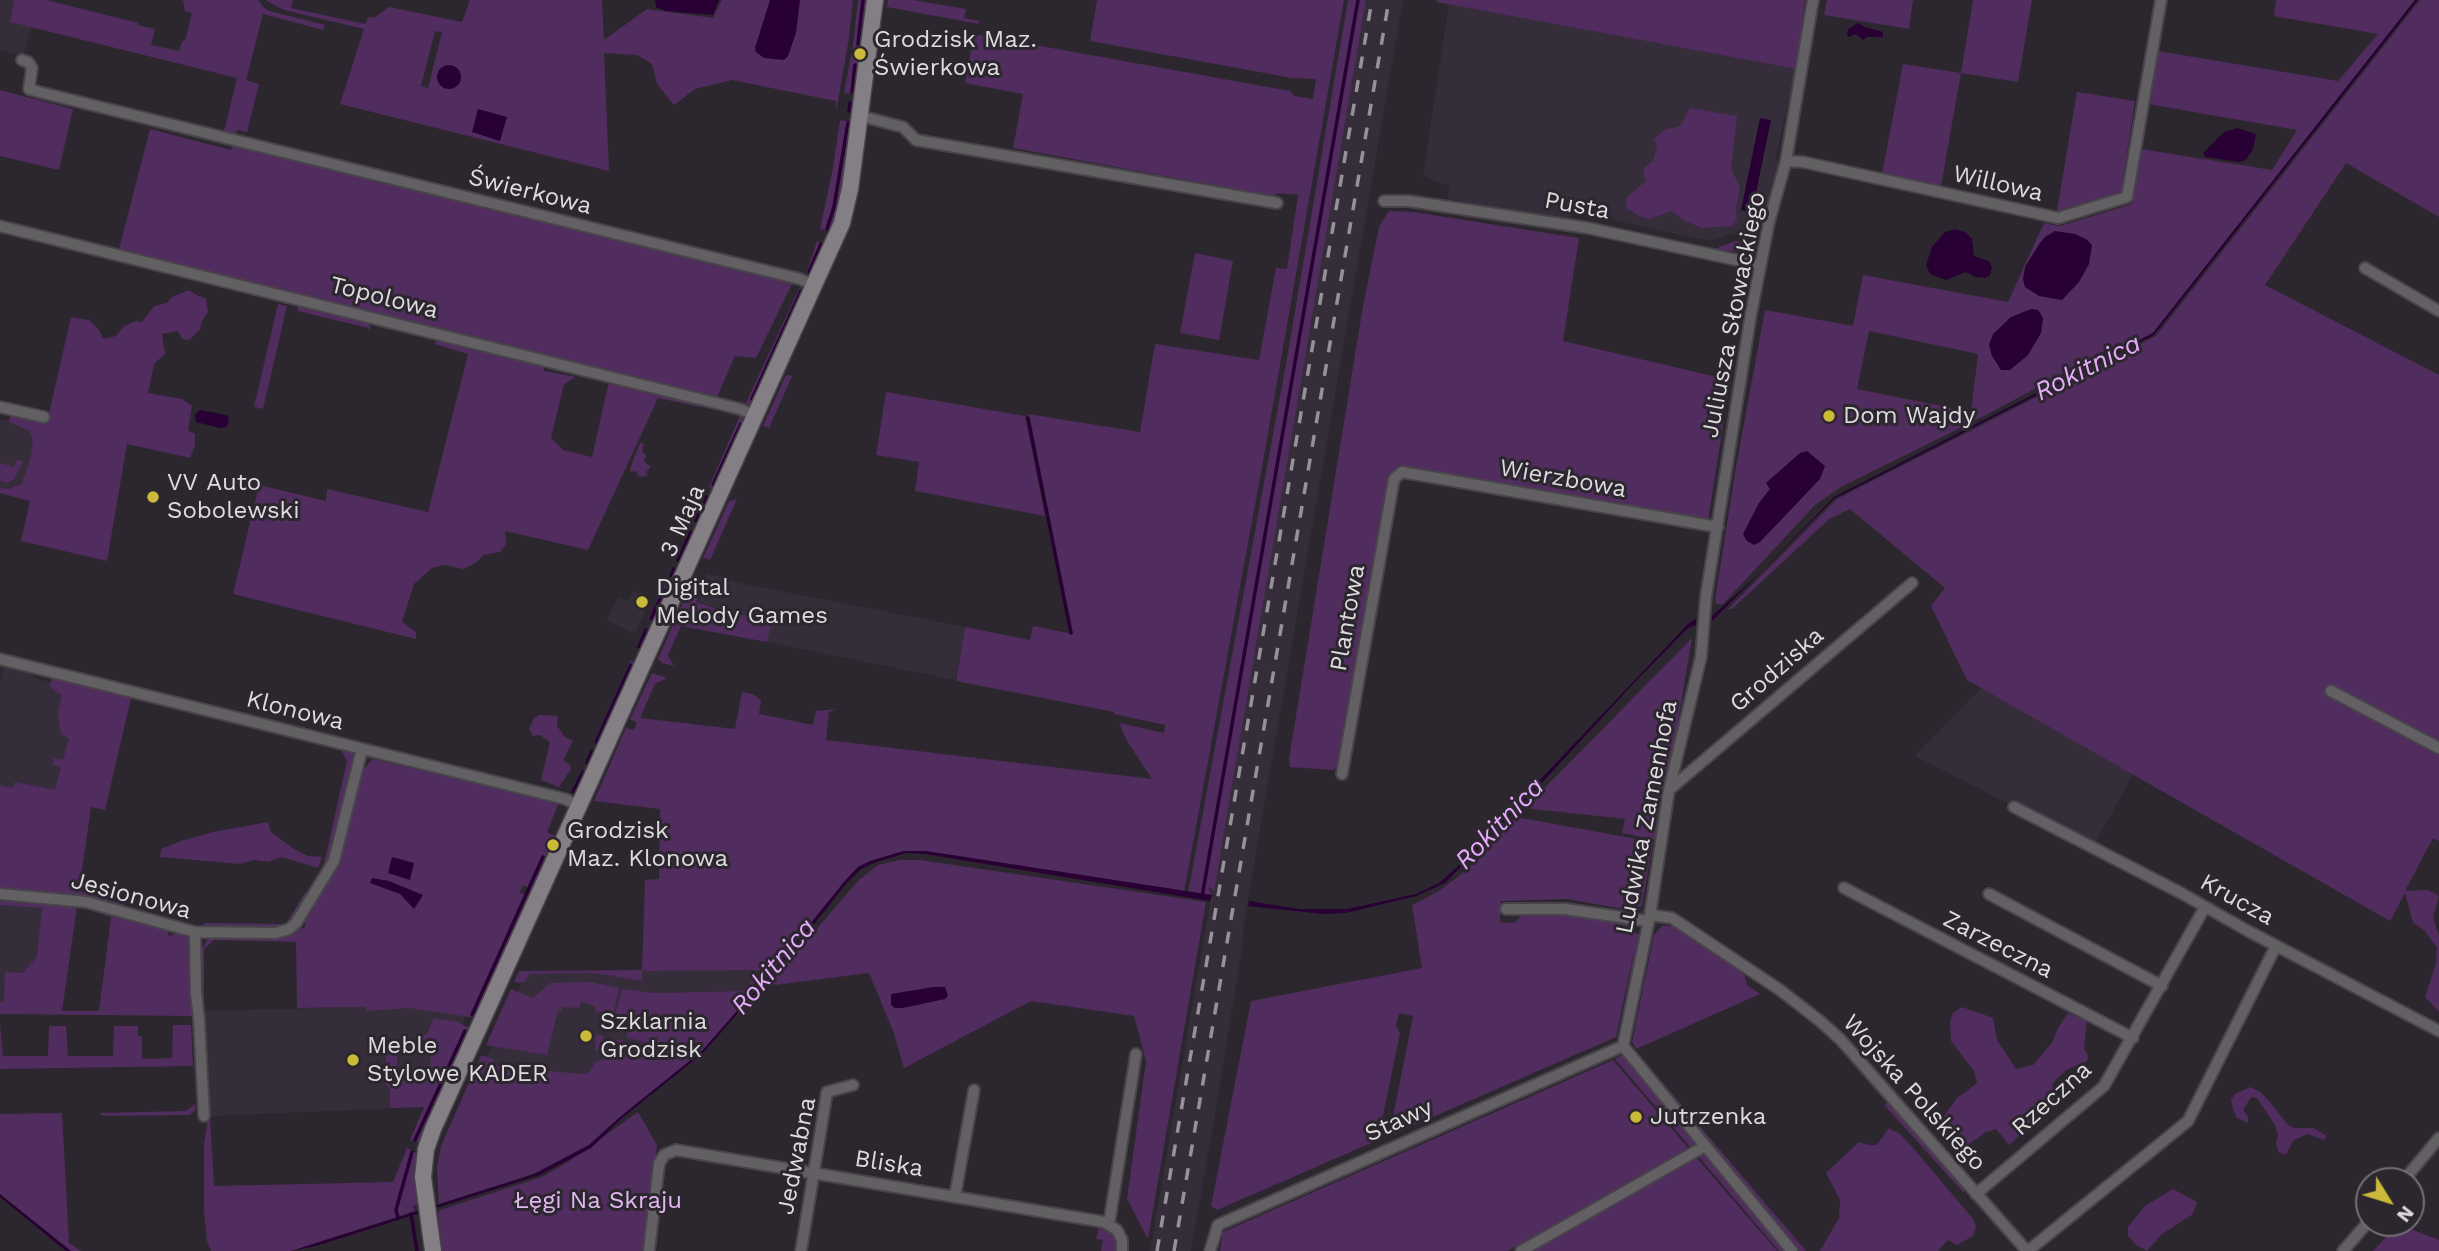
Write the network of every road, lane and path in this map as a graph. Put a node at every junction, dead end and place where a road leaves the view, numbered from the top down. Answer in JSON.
{"nodes":[{"id":1,"x":876,"y":0,"type":"edge"},
{"id":2,"x":1813,"y":0,"type":"edge"},
{"id":3,"x":2161,"y":0,"type":"edge"},
{"id":4,"x":22,"y":60,"type":"dead end"},
{"id":5,"x":860,"y":116,"type":"junction"},
{"id":6,"x":1786,"y":161,"type":"junction"},
{"id":7,"x":1384,"y":201,"type":"dead end"},
{"id":8,"x":1276,"y":203,"type":"dead end"},
{"id":9,"x":0,"y":226,"type":"edge"},
{"id":10,"x":1760,"y":265,"type":"junction"},
{"id":11,"x":2365,"y":268,"type":"dead end"},
{"id":12,"x":815,"y":286,"type":"junction"},
{"id":13,"x":2439,"y":312,"type":"edge"},
{"id":14,"x":0,"y":407,"type":"edge"},
{"id":15,"x":756,"y":416,"type":"junction"},
{"id":16,"x":44,"y":417,"type":"dead end"},
{"id":17,"x":1402,"y":472,"type":"joint"},
{"id":18,"x":1718,"y":527,"type":"junction"},
{"id":19,"x":1912,"y":583,"type":"dead end"},
{"id":20,"x":1706,"y":596,"type":"joint"},
{"id":21,"x":0,"y":659,"type":"edge"},
{"id":22,"x":2331,"y":691,"type":"dead end"},
{"id":23,"x":2439,"y":748,"type":"edge"},
{"id":24,"x":362,"y":749,"type":"junction"},
{"id":25,"x":1342,"y":774,"type":"dead end"},
{"id":26,"x":1670,"y":790,"type":"junction"},
{"id":27,"x":580,"y":806,"type":"junction"},
{"id":28,"x":2014,"y":807,"type":"dead end"},
{"id":29,"x":1844,"y":888,"type":"dead end"},
{"id":30,"x":0,"y":894,"type":"edge"},
{"id":31,"x":1989,"y":894,"type":"dead end"},
{"id":32,"x":2206,"y":907,"type":"junction"},
{"id":33,"x":1506,"y":909,"type":"dead end"},
{"id":34,"x":1649,"y":918,"type":"junction"},
{"id":35,"x":195,"y":932,"type":"junction"},
{"id":36,"x":2276,"y":946,"type":"junction"},
{"id":37,"x":2162,"y":986,"type":"junction"},
{"id":38,"x":2439,"y":1031,"type":"edge"},
{"id":39,"x":2133,"y":1038,"type":"junction"},
{"id":40,"x":1623,"y":1046,"type":"junction"},
{"id":41,"x":1136,"y":1054,"type":"dead end"},
{"id":42,"x":853,"y":1085,"type":"dead end"},
{"id":43,"x":974,"y":1090,"type":"dead end"},
{"id":44,"x":204,"y":1116,"type":"dead end"},
{"id":45,"x":2439,"y":1139,"type":"edge"},
{"id":46,"x":1705,"y":1146,"type":"junction"},
{"id":47,"x":2415,"y":1167,"type":"edge"},
{"id":48,"x":813,"y":1174,"type":"junction"},
{"id":49,"x":1976,"y":1194,"type":"junction"},
{"id":50,"x":955,"y":1196,"type":"junction"},
{"id":51,"x":1109,"y":1224,"type":"junction"},
{"id":52,"x":2355,"y":1237,"type":"edge"},
{"id":53,"x":433,"y":1251,"type":"edge"},
{"id":54,"x":649,"y":1251,"type":"edge"},
{"id":55,"x":801,"y":1251,"type":"edge"},
{"id":56,"x":1122,"y":1251,"type":"edge"},
{"id":57,"x":1210,"y":1251,"type":"edge"},
{"id":58,"x":1521,"y":1251,"type":"edge"},
{"id":59,"x":1792,"y":1251,"type":"edge"},
{"id":60,"x":2028,"y":1251,"type":"edge"},
{"id":61,"x":2343,"y":1251,"type":"edge"}],
"edges":[{"from":1,"to":5,"type":"street","name":"3 Maja"},
{"from":2,"to":6,"type":"street","name":"Juliusza Słowackiego"},
{"from":3,"to":6,"type":"street","name":"Willowa"},
{"from":4,"to":12,"type":"street","name":"Świerkowa"},
{"from":5,"to":8,"type":"street"},
{"from":5,"to":12,"type":"street","name":"3 Maja"},
{"from":6,"to":10,"type":"street","name":"Juliusza Słowackiego"},
{"from":7,"to":10,"type":"street","name":"Pusta"},
{"from":9,"to":15,"type":"street","name":"Topolowa"},
{"from":10,"to":18,"type":"street","name":"Juliusza Słowackiego"},
{"from":11,"to":13,"type":"street"},
{"from":12,"to":15,"type":"street","name":"3 Maja"},
{"from":14,"to":16,"type":"street"},
{"from":15,"to":27,"type":"street","name":"3 Maja"},
{"from":17,"to":18,"type":"street","name":"Wierzbowa"},
{"from":17,"to":25,"type":"street","name":"Plantowa"},
{"from":18,"to":20,"type":"street","name":"Juliusza Słowackiego"},
{"from":19,"to":26,"type":"street","name":"Grodziska"},
{"from":20,"to":26,"type":"street","name":"Ludwika Zamenhofa"},
{"from":21,"to":24,"type":"street","name":"Klonowa"},
{"from":22,"to":23,"type":"street"},
{"from":24,"to":27,"type":"street","name":"Klonowa"},
{"from":24,"to":35,"type":"street"},
{"from":26,"to":34,"type":"street","name":"Ludwika Zamenhofa"},
{"from":27,"to":53,"type":"street","name":"3 Maja"},
{"from":28,"to":32,"type":"street","name":"Krucza"},
{"from":29,"to":39,"type":"street","name":"Zarzeczna"},
{"from":30,"to":35,"type":"street","name":"Jesionowa"},
{"from":31,"to":37,"type":"street"},
{"from":32,"to":36,"type":"street","name":"Krucza"},
{"from":32,"to":37,"type":"street","name":"Rzeczna"},
{"from":33,"to":34,"type":"street","name":"Wojska Polskiego"},
{"from":34,"to":40,"type":"street","name":"Ludwika Zamenhofa"},
{"from":34,"to":49,"type":"street","name":"Wojska Polskiego"},
{"from":35,"to":44,"type":"street","name":"Jesionowa"},
{"from":36,"to":38,"type":"street","name":"Krucza"},
{"from":36,"to":60,"type":"street"},
{"from":37,"to":39,"type":"street","name":"Rzeczna"},
{"from":39,"to":49,"type":"street","name":"Rzeczna"},
{"from":40,"to":46,"type":"street"},
{"from":40,"to":57,"type":"street","name":"Stawy"},
{"from":41,"to":51,"type":"street"},
{"from":42,"to":48,"type":"street","name":"Jedwabna"},
{"from":43,"to":50,"type":"street"},
{"from":45,"to":47,"type":"street"},
{"from":46,"to":58,"type":"street"},
{"from":46,"to":59,"type":"street"},
{"from":48,"to":50,"type":"street","name":"Bliska"},
{"from":48,"to":54,"type":"street","name":"Bliska"},
{"from":48,"to":55,"type":"street","name":"Jedwabna"},
{"from":49,"to":60,"type":"street","name":"Wojska Polskiego"},
{"from":50,"to":51,"type":"street","name":"Bliska"},
{"from":51,"to":56,"type":"street"},
{"from":52,"to":61,"type":"street"}]}
